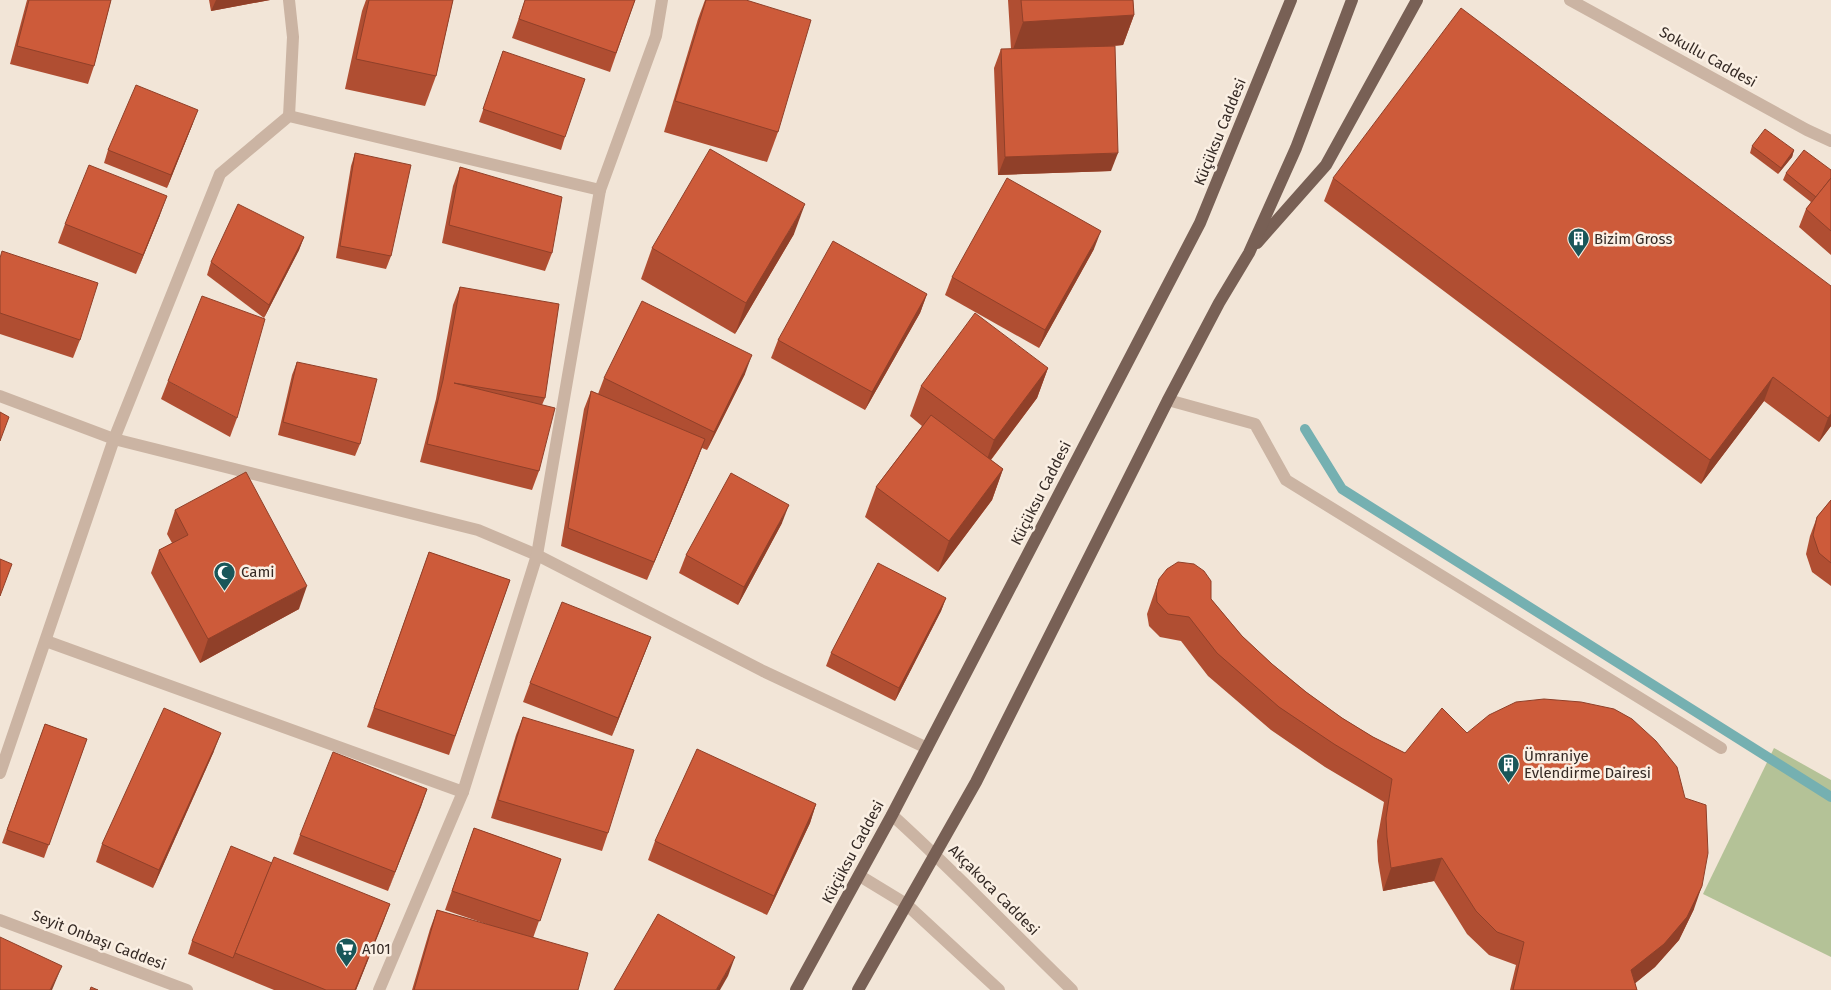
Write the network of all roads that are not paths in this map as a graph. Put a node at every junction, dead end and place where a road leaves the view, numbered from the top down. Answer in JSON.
{"nodes":[{"id":1,"x":289,"y":0,"type":"edge"},
{"id":2,"x":662,"y":0,"type":"edge"},
{"id":3,"x":1291,"y":0,"type":"edge"},
{"id":4,"x":1352,"y":0,"type":"edge"},
{"id":5,"x":1417,"y":0,"type":"edge"},
{"id":6,"x":1570,"y":0,"type":"edge"},
{"id":7,"x":289,"y":116,"type":"junction"},
{"id":8,"x":1831,"y":141,"type":"edge"},
{"id":9,"x":600,"y":190,"type":"junction"},
{"id":10,"x":1249,"y":253,"type":"junction"},
{"id":11,"x":0,"y":396,"type":"edge"},
{"id":12,"x":1168,"y":400,"type":"junction"},
{"id":13,"x":114,"y":439,"type":"junction"},
{"id":14,"x":537,"y":555,"type":"junction"},
{"id":15,"x":46,"y":641,"type":"junction"},
{"id":16,"x":927,"y":748,"type":"junction"},
{"id":17,"x":1721,"y":748,"type":"dead end"},
{"id":18,"x":0,"y":773,"type":"edge"},
{"id":19,"x":463,"y":792,"type":"junction"},
{"id":20,"x":892,"y":815,"type":"junction"},
{"id":21,"x":935,"y":854,"type":"junction"},
{"id":22,"x":860,"y":876,"type":"junction"},
{"id":23,"x":906,"y":904,"type":"junction"},
{"id":24,"x":0,"y":920,"type":"edge"},
{"id":25,"x":187,"y":990,"type":"edge"},
{"id":26,"x":379,"y":990,"type":"edge"},
{"id":27,"x":796,"y":990,"type":"edge"},
{"id":28,"x":858,"y":990,"type":"edge"},
{"id":29,"x":999,"y":990,"type":"edge"},
{"id":30,"x":1072,"y":990,"type":"edge"}],
"edges":[{"from":1,"to":7,"type":"street"},
{"from":2,"to":9,"type":"street"},
{"from":3,"to":16,"type":"main road","name":"Küçüksu Caddesi"},
{"from":4,"to":10,"type":"main road"},
{"from":5,"to":10,"type":"main road"},
{"from":6,"to":8,"type":"street","name":"Sokullu Caddesi"},
{"from":7,"to":9,"type":"street"},
{"from":7,"to":13,"type":"street"},
{"from":9,"to":14,"type":"street"},
{"from":10,"to":12,"type":"main road"},
{"from":11,"to":13,"type":"street"},
{"from":12,"to":17,"type":"street"},
{"from":12,"to":21,"type":"main road"},
{"from":13,"to":14,"type":"street"},
{"from":13,"to":15,"type":"street"},
{"from":14,"to":16,"type":"street"},
{"from":14,"to":19,"type":"street"},
{"from":15,"to":18,"type":"street"},
{"from":15,"to":19,"type":"street"},
{"from":16,"to":20,"type":"main road","name":"Küçüksu Caddesi"},
{"from":19,"to":26,"type":"street"},
{"from":20,"to":21,"type":"street","name":"Akçakoca Caddesi"},
{"from":20,"to":22,"type":"main road","name":"Küçüksu Caddesi"},
{"from":21,"to":23,"type":"main road"},
{"from":21,"to":30,"type":"street","name":"Akçakoca Caddesi"},
{"from":22,"to":23,"type":"street"},
{"from":22,"to":27,"type":"main road","name":"Küçüksu Caddesi"},
{"from":23,"to":28,"type":"main road"},
{"from":23,"to":29,"type":"street"},
{"from":24,"to":25,"type":"street","name":"Seyit Onbaşı Caddesi"}]}
